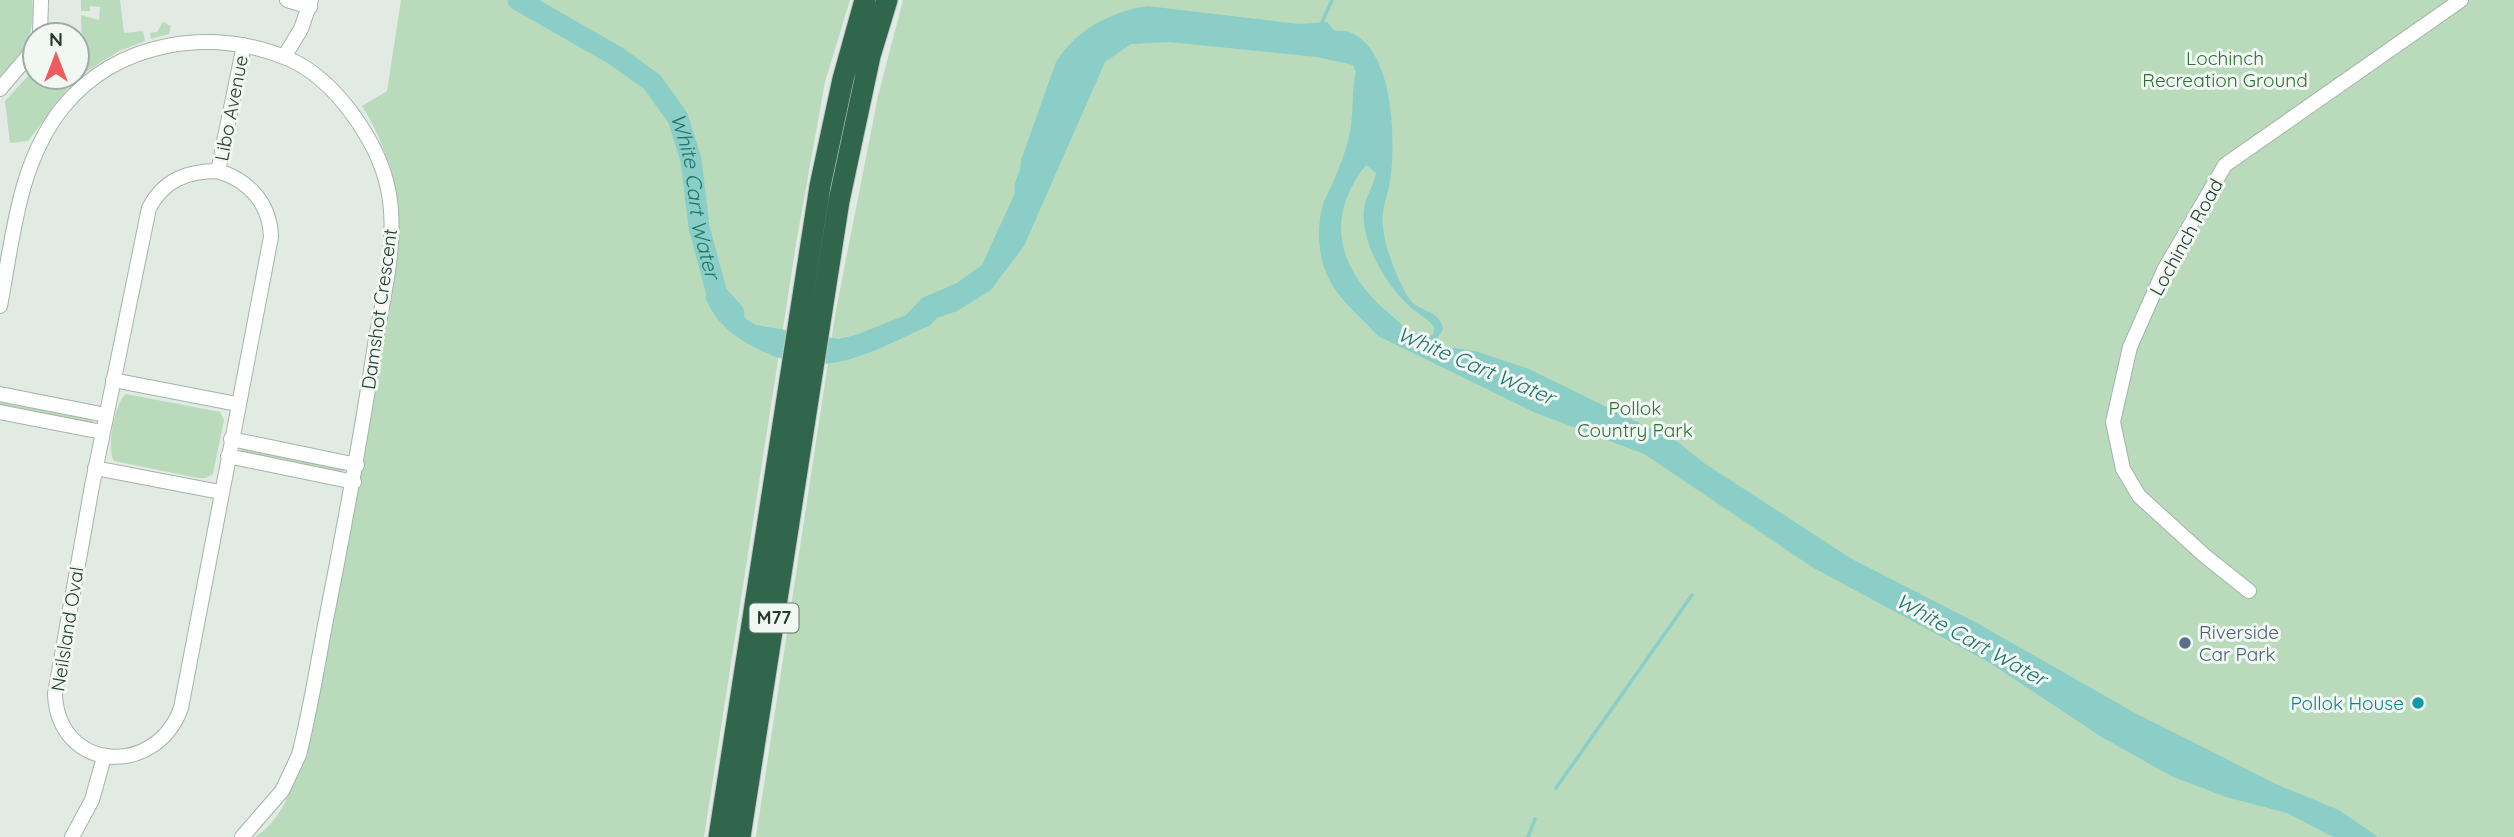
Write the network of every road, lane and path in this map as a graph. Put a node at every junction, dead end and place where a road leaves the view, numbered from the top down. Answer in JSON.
{"nodes":[{"id":1,"x":41,"y":0,"type":"edge"},
{"id":2,"x":287,"y":0,"type":"edge"},
{"id":3,"x":865,"y":0,"type":"edge"},
{"id":4,"x":887,"y":0,"type":"edge"},
{"id":5,"x":2461,"y":0,"type":"edge"},
{"id":6,"x":310,"y":4,"type":"edge"},
{"id":7,"x":40,"y":21,"type":"edge"},
{"id":8,"x":244,"y":45,"type":"junction"},
{"id":9,"x":284,"y":57,"type":"junction"},
{"id":10,"x":21,"y":64,"type":"edge"},
{"id":11,"x":0,"y":89,"type":"edge"},
{"id":12,"x":218,"y":172,"type":"junction"},
{"id":13,"x":0,"y":306,"type":"edge"},
{"id":14,"x":113,"y":380,"type":"junction"},
{"id":15,"x":0,"y":394,"type":"edge"},
{"id":16,"x":797,"y":397,"type":"junction"},
{"id":17,"x":237,"y":404,"type":"junction"},
{"id":18,"x":0,"y":412,"type":"edge"},
{"id":19,"x":106,"y":415,"type":"junction"},
{"id":20,"x":102,"y":432,"type":"junction"},
{"id":21,"x":231,"y":439,"type":"junction"},
{"id":22,"x":228,"y":456,"type":"junction"},
{"id":23,"x":357,"y":465,"type":"junction"},
{"id":24,"x":95,"y":468,"type":"junction"},
{"id":25,"x":354,"y":482,"type":"junction"},
{"id":26,"x":220,"y":492,"type":"junction"},
{"id":27,"x":2249,"y":591,"type":"dead end"},
{"id":28,"x":104,"y":758,"type":"junction"},
{"id":29,"x":72,"y":837,"type":"edge"},
{"id":30,"x":242,"y":837,"type":"edge"},
{"id":31,"x":719,"y":837,"type":"edge"},
{"id":32,"x":740,"y":837,"type":"edge"}],
"edges":[{"from":1,"to":7,"type":"street"},
{"from":2,"to":6,"type":"street"},
{"from":3,"to":16,"type":"highway","number":"M77"},
{"from":4,"to":16,"type":"highway","number":"M77"},
{"from":5,"to":27,"type":"street","name":"Lochinch Road"},
{"from":6,"to":9,"type":"street"},
{"from":8,"to":9,"type":"street","name":"Damshot Crescent"},
{"from":8,"to":12,"type":"street","name":"Libo Avenue"},
{"from":8,"to":13,"type":"street","name":"Damshot Crescent"},
{"from":9,"to":23,"type":"street","name":"Damshot Crescent"},
{"from":10,"to":11,"type":"street"},
{"from":12,"to":14,"type":"street","name":"Neilsland Oval"},
{"from":12,"to":17,"type":"street"},
{"from":14,"to":17,"type":"street"},
{"from":14,"to":19,"type":"street","name":"Neilsland Oval"},
{"from":15,"to":19,"type":"street"},
{"from":16,"to":31,"type":"highway","number":"M77"},
{"from":16,"to":32,"type":"highway","number":"M77"},
{"from":17,"to":21,"type":"street"},
{"from":18,"to":20,"type":"street"},
{"from":19,"to":20,"type":"street","name":"Neilsland Oval"},
{"from":20,"to":24,"type":"street","name":"Neilsland Oval"},
{"from":21,"to":22,"type":"street"},
{"from":21,"to":23,"type":"street"},
{"from":22,"to":25,"type":"street"},
{"from":22,"to":26,"type":"street"},
{"from":23,"to":25,"type":"street","name":"Damshot Crescent"},
{"from":24,"to":26,"type":"street"},
{"from":24,"to":28,"type":"street","name":"Neilsland Oval"},
{"from":25,"to":30,"type":"street","name":"Damshot Crescent"},
{"from":26,"to":28,"type":"street"},
{"from":28,"to":29,"type":"street"}]}
